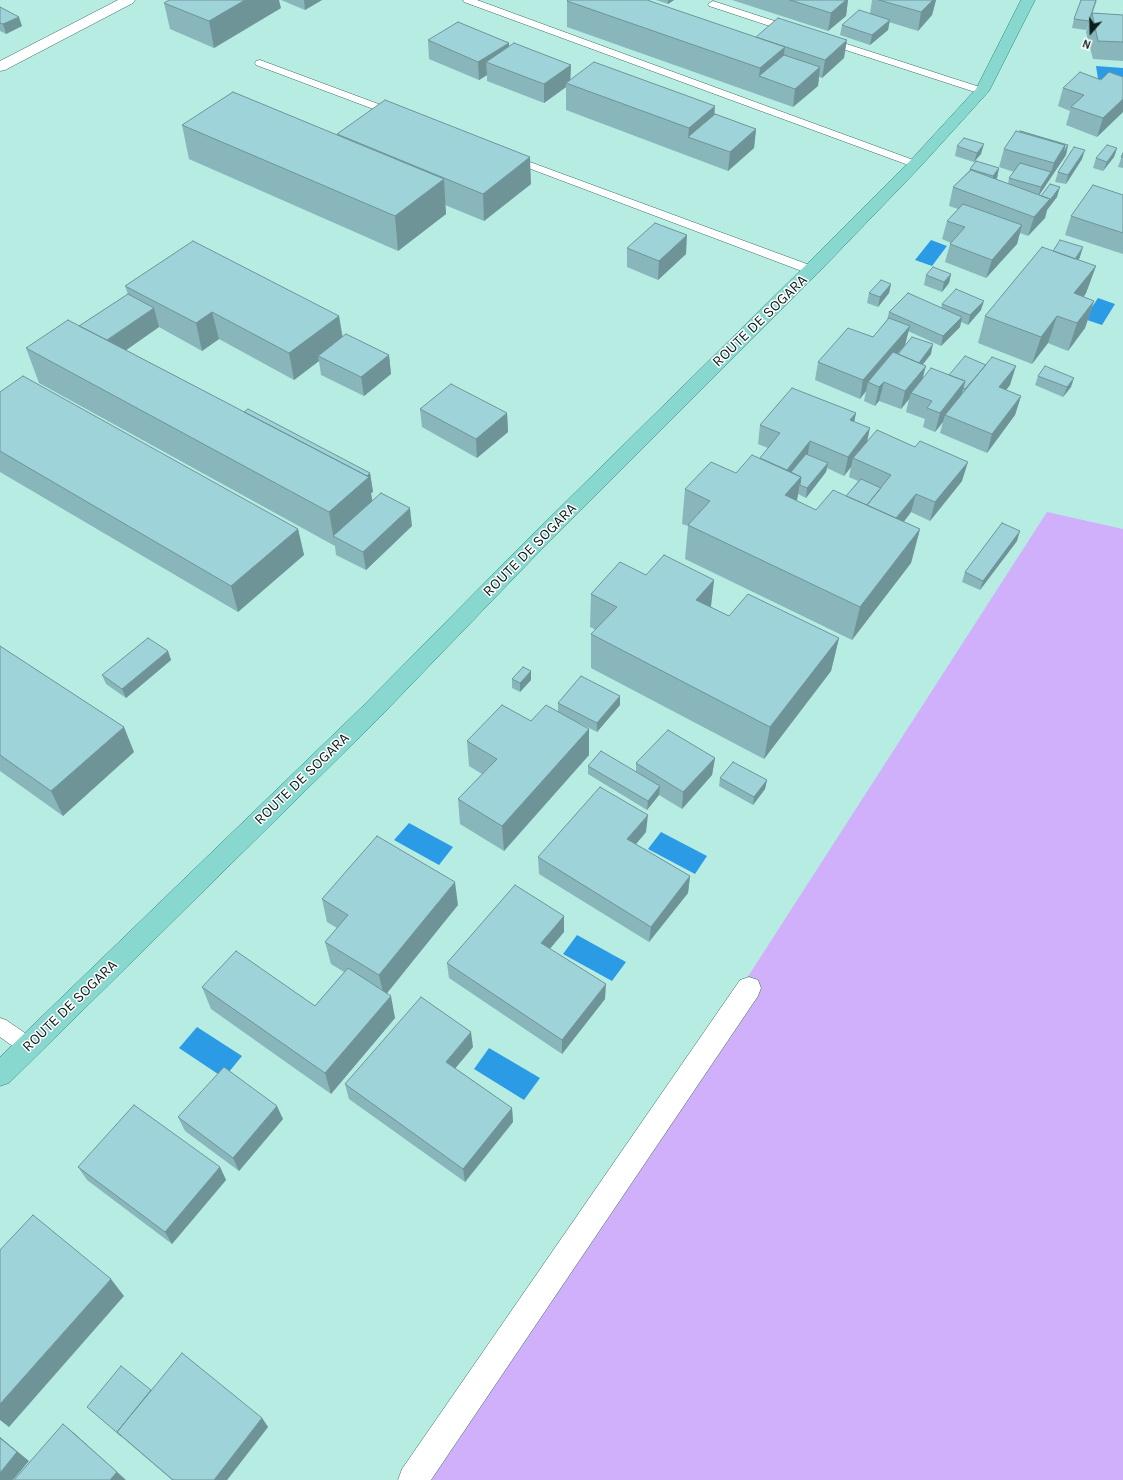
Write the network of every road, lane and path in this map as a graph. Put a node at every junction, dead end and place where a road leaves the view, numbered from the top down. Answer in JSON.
{"nodes":[{"id":1,"x":128,"y":0,"type":"edge"},
{"id":2,"x":468,"y":0,"type":"edge"},
{"id":3,"x":1028,"y":0,"type":"edge"},
{"id":4,"x":713,"y":4,"type":"dead end"},
{"id":5,"x":803,"y":33,"type":"edge"},
{"id":6,"x":818,"y":38,"type":"edge"},
{"id":7,"x":260,"y":63,"type":"dead end"},
{"id":8,"x":0,"y":67,"type":"edge"},
{"id":9,"x":982,"y":90,"type":"junction"},
{"id":10,"x":409,"y":119,"type":"edge"},
{"id":11,"x":498,"y":153,"type":"edge"},
{"id":12,"x":915,"y":164,"type":"junction"},
{"id":13,"x":811,"y":270,"type":"junction"},
{"id":14,"x":749,"y":988,"type":"dead end"},
{"id":15,"x":0,"y":1026,"type":"edge"},
{"id":16,"x":28,"y":1046,"type":"junction"},
{"id":17,"x":0,"y":1074,"type":"edge"},
{"id":18,"x":413,"y":1480,"type":"edge"}],
"edges":[{"from":1,"to":8,"type":"street"},
{"from":2,"to":12,"type":"lane"},
{"from":3,"to":9,"type":"main road","name":"ROUTE DE SOGARA"},
{"from":4,"to":5,"type":"lane"},
{"from":6,"to":9,"type":"lane"},
{"from":7,"to":10,"type":"lane"},
{"from":9,"to":12,"type":"main road","name":"ROUTE DE SOGARA"},
{"from":11,"to":13,"type":"lane"},
{"from":12,"to":13,"type":"main road","name":"ROUTE DE SOGARA"},
{"from":13,"to":16,"type":"main road","name":"ROUTE DE SOGARA"},
{"from":14,"to":18,"type":"street"},
{"from":15,"to":16,"type":"lane"},
{"from":16,"to":17,"type":"main road","name":"ROUTE DE SOGARA"}]}
